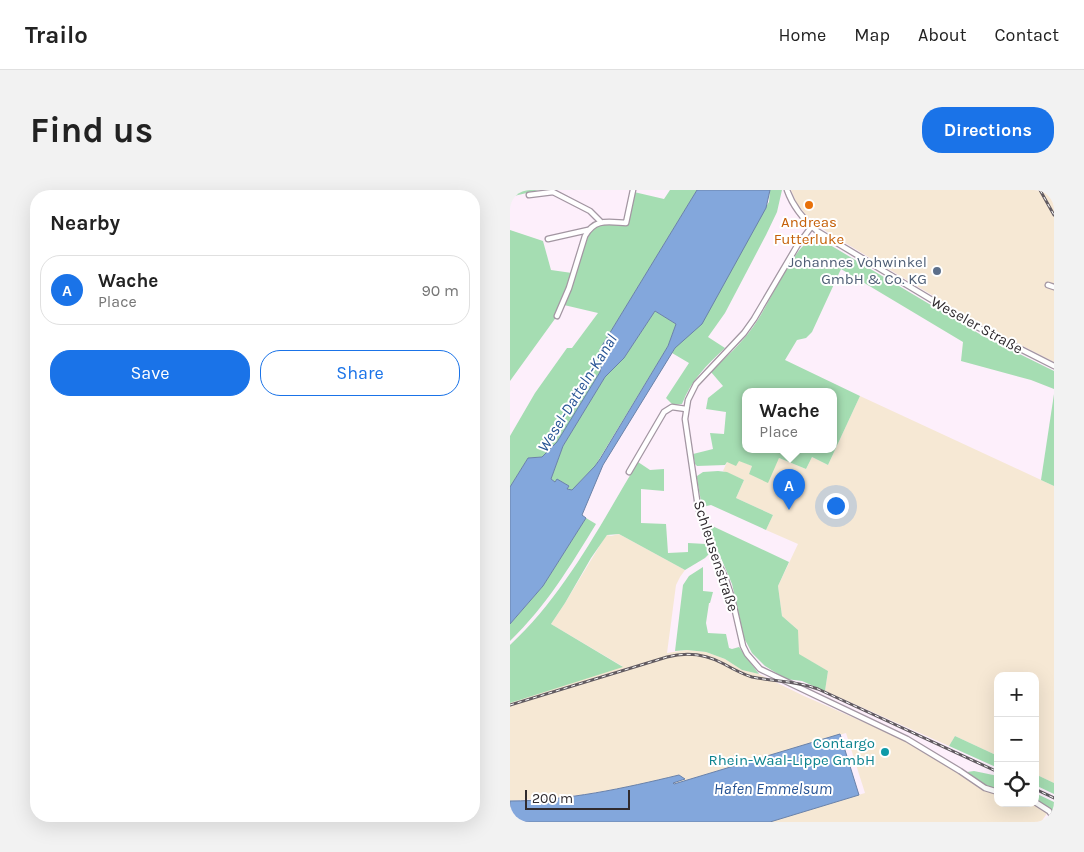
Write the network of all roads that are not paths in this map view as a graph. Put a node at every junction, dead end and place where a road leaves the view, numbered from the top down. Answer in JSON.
{"nodes":[{"id":1,"x":633,"y":190,"type":"edge"},
{"id":2,"x":787,"y":190,"type":"edge"},
{"id":3,"x":529,"y":195,"type":"dead end"},
{"id":4,"x":600,"y":222,"type":"junction"},
{"id":5,"x":812,"y":226,"type":"junction"},
{"id":6,"x":588,"y":230,"type":"junction"},
{"id":7,"x":548,"y":239,"type":"dead end"},
{"id":8,"x":1048,"y":285,"type":"dead end"},
{"id":9,"x":1054,"y":287,"type":"edge"},
{"id":10,"x":557,"y":316,"type":"dead end"},
{"id":11,"x":1054,"y":366,"type":"edge"},
{"id":12,"x":686,"y":409,"type":"junction"},
{"id":13,"x":629,"y":472,"type":"dead end"},
{"id":14,"x":994,"y":791,"type":"edge"},
{"id":15,"x":1039,"y":805,"type":"edge"},
{"id":16,"x":1054,"y":818,"type":"edge"}],
"edges":[{"from":1,"to":4,"type":"street"},
{"from":2,"to":5,"type":"street","name":"Weseler Straße"},
{"from":3,"to":4,"type":"street"},
{"from":4,"to":6,"type":"street"},
{"from":5,"to":11,"type":"street","name":"Weseler Straße"},
{"from":5,"to":12,"type":"street","name":"Schleusenstraße"},
{"from":6,"to":7,"type":"street"},
{"from":6,"to":10,"type":"street"},
{"from":8,"to":9,"type":"street"},
{"from":12,"to":13,"type":"street"},
{"from":12,"to":14,"type":"street","name":"Schleusenstraße"},
{"from":15,"to":16,"type":"street"}]}
